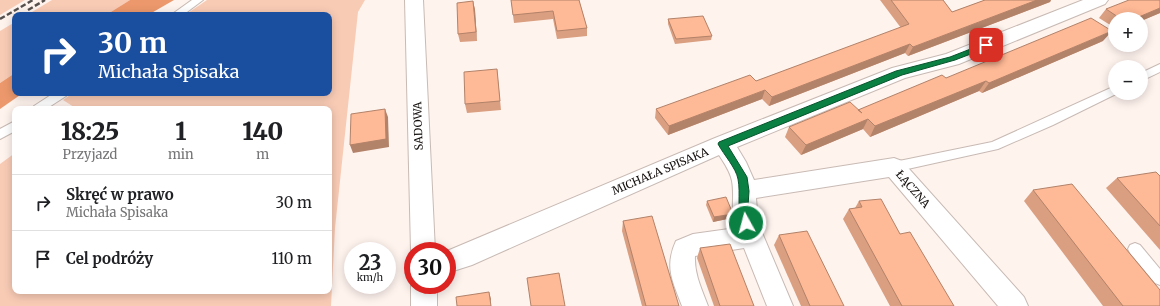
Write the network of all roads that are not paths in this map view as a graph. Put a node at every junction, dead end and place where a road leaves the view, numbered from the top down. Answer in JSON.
{"nodes":[{"id":1,"x":198,"y":0,"type":"edge"},
{"id":2,"x":414,"y":0,"type":"edge"},
{"id":3,"x":1099,"y":0,"type":"edge"},
{"id":4,"x":180,"y":12,"type":"edge"},
{"id":5,"x":1160,"y":68,"type":"edge"},
{"id":6,"x":1148,"y":74,"type":"edge"},
{"id":7,"x":1108,"y":93,"type":"edge"},
{"id":8,"x":58,"y":96,"type":"edge"},
{"id":9,"x":42,"y":106,"type":"edge"},
{"id":10,"x":12,"y":127,"type":"edge"},
{"id":11,"x":0,"y":135,"type":"edge"},
{"id":12,"x":722,"y":144,"type":"junction"},
{"id":13,"x":894,"y":167,"type":"junction"},
{"id":14,"x":745,"y":191,"type":"junction"},
{"id":15,"x":752,"y":236,"type":"junction"},
{"id":16,"x":422,"y":242,"type":"edge"},
{"id":17,"x":1135,"y":249,"type":"dead end"},
{"id":18,"x":456,"y":259,"type":"edge"},
{"id":19,"x":1160,"y":279,"type":"edge"},
{"id":20,"x":424,"y":294,"type":"edge"},
{"id":21,"x":424,"y":306,"type":"edge"},
{"id":22,"x":695,"y":306,"type":"edge"},
{"id":23,"x":780,"y":306,"type":"edge"},
{"id":24,"x":1015,"y":306,"type":"edge"}],
"edges":[{"from":1,"to":4,"type":"lane"},
{"from":2,"to":16,"type":"street","name":"SADOWA"},
{"from":3,"to":12,"type":"street","name":"MICHAŁA SPISAKA"},
{"from":5,"to":6,"type":"lane"},
{"from":7,"to":13,"type":"lane"},
{"from":8,"to":9,"type":"lane"},
{"from":10,"to":11,"type":"lane"},
{"from":12,"to":14,"type":"street"},
{"from":12,"to":18,"type":"street","name":"MICHAŁA SPISAKA"},
{"from":13,"to":14,"type":"street","name":"ŁĄCZNA"},
{"from":13,"to":24,"type":"street","name":"ŁĄCZNA"},
{"from":14,"to":15,"type":"street"},
{"from":15,"to":22,"type":"street"},
{"from":15,"to":23,"type":"street"},
{"from":17,"to":19,"type":"lane"},
{"from":20,"to":21,"type":"street"}]}
